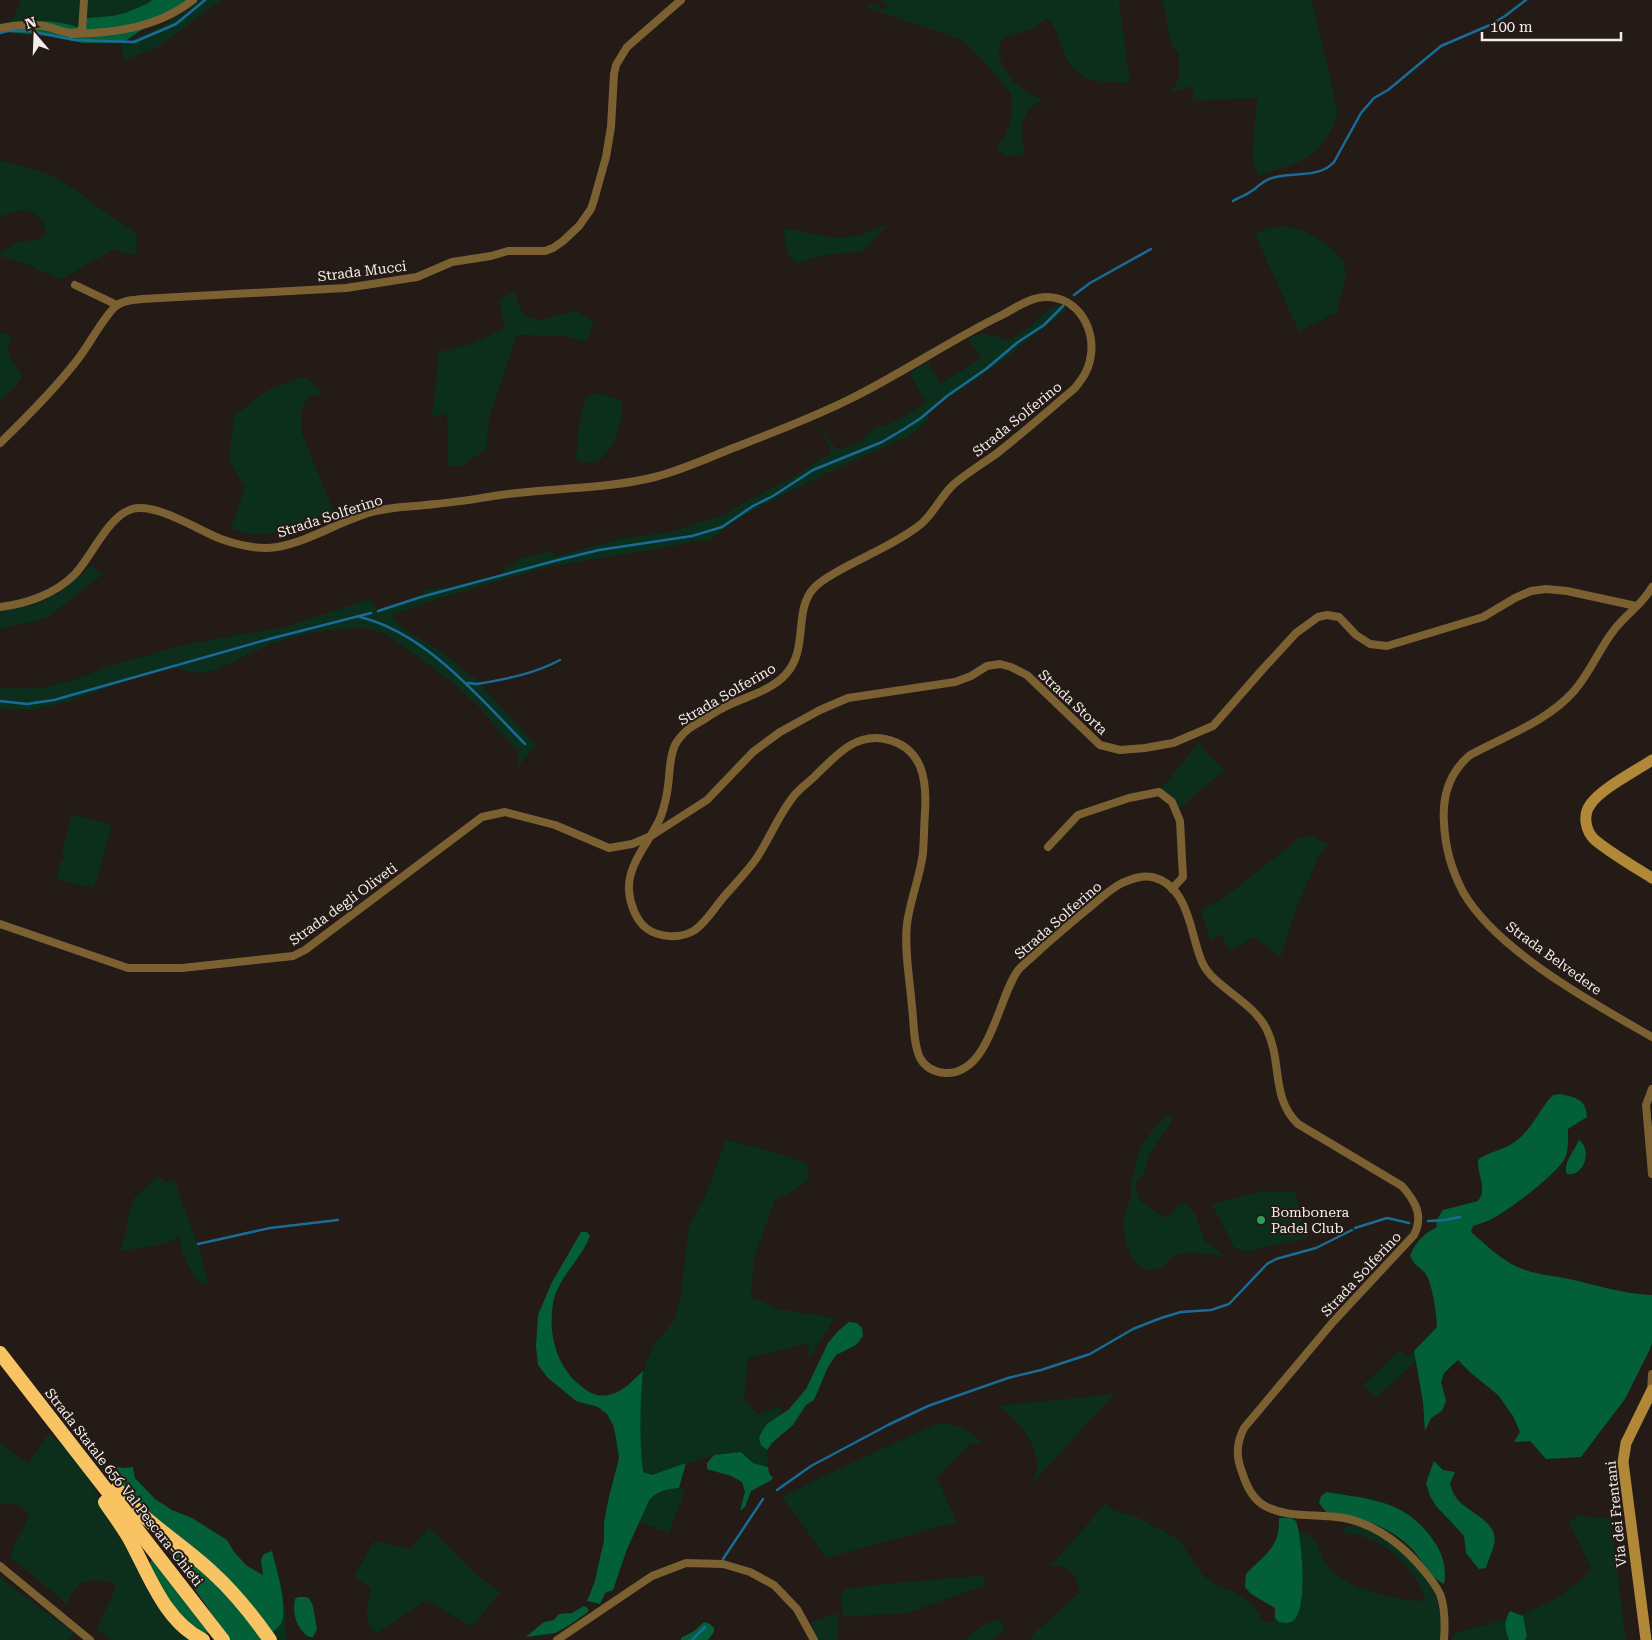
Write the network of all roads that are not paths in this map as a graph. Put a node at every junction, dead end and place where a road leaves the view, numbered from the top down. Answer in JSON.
{"nodes":[{"id":1,"x":84,"y":0,"type":"edge"},
{"id":2,"x":193,"y":0,"type":"edge"},
{"id":3,"x":682,"y":0,"type":"edge"},
{"id":4,"x":0,"y":28,"type":"edge"},
{"id":5,"x":71,"y":34,"type":"junction"},
{"id":6,"x":75,"y":284,"type":"dead end"},
{"id":7,"x":117,"y":305,"type":"junction"},
{"id":8,"x":0,"y":443,"type":"edge"},
{"id":9,"x":1652,"y":587,"type":"edge"},
{"id":10,"x":0,"y":606,"type":"edge"},
{"id":11,"x":1636,"y":606,"type":"junction"},
{"id":12,"x":1652,"y":760,"type":"edge"},
{"id":13,"x":651,"y":836,"type":"junction"},
{"id":14,"x":1048,"y":847,"type":"dead end"},
{"id":15,"x":1652,"y":878,"type":"edge"},
{"id":16,"x":1172,"y":889,"type":"junction"},
{"id":17,"x":0,"y":924,"type":"edge"},
{"id":18,"x":1652,"y":1037,"type":"edge"},
{"id":19,"x":1652,"y":1090,"type":"edge"},
{"id":20,"x":1652,"y":1174,"type":"edge"},
{"id":21,"x":0,"y":1353,"type":"edge"},
{"id":22,"x":1652,"y":1374,"type":"edge"},
{"id":23,"x":1651,"y":1391,"type":"edge"},
{"id":24,"x":89,"y":1468,"type":"junction"},
{"id":25,"x":0,"y":1566,"type":"edge"},
{"id":26,"x":1648,"y":1633,"type":"edge"},
{"id":27,"x":90,"y":1640,"type":"edge"},
{"id":28,"x":203,"y":1640,"type":"edge"},
{"id":29,"x":222,"y":1640,"type":"edge"},
{"id":30,"x":270,"y":1640,"type":"edge"},
{"id":31,"x":557,"y":1640,"type":"edge"},
{"id":32,"x":814,"y":1640,"type":"edge"},
{"id":33,"x":1444,"y":1640,"type":"edge"}],
"edges":[{"from":1,"to":5,"type":"street"},
{"from":2,"to":5,"type":"street"},
{"from":3,"to":7,"type":"street","name":"Strada Mucci"},
{"from":4,"to":5,"type":"street"},
{"from":6,"to":7,"type":"street"},
{"from":7,"to":8,"type":"street"},
{"from":9,"to":11,"type":"street","name":"Strada Belvedere"},
{"from":10,"to":13,"type":"street","name":"Strada Solferino"},
{"from":11,"to":13,"type":"street","name":"Strada Storta"},
{"from":11,"to":18,"type":"street","name":"Strada Belvedere"},
{"from":12,"to":15,"type":"main road"},
{"from":13,"to":16,"type":"street","name":"Strada Solferino"},
{"from":13,"to":17,"type":"street","name":"Strada degli Oliveti"},
{"from":14,"to":16,"type":"street"},
{"from":16,"to":33,"type":"street","name":"Strada Solferino"},
{"from":19,"to":20,"type":"street"},
{"from":21,"to":24,"type":"highway","name":"Strada Statale 656 Val Pescara-Chieti"},
{"from":22,"to":23,"type":"street"},
{"from":23,"to":26,"type":"main road","name":"Via dei Frentani"},
{"from":24,"to":28,"type":"highway"},
{"from":24,"to":29,"type":"highway","name":"Strada Statale 656 Val Pescara-Chieti"},
{"from":24,"to":30,"type":"highway"},
{"from":25,"to":27,"type":"street"},
{"from":31,"to":32,"type":"street"}]}
